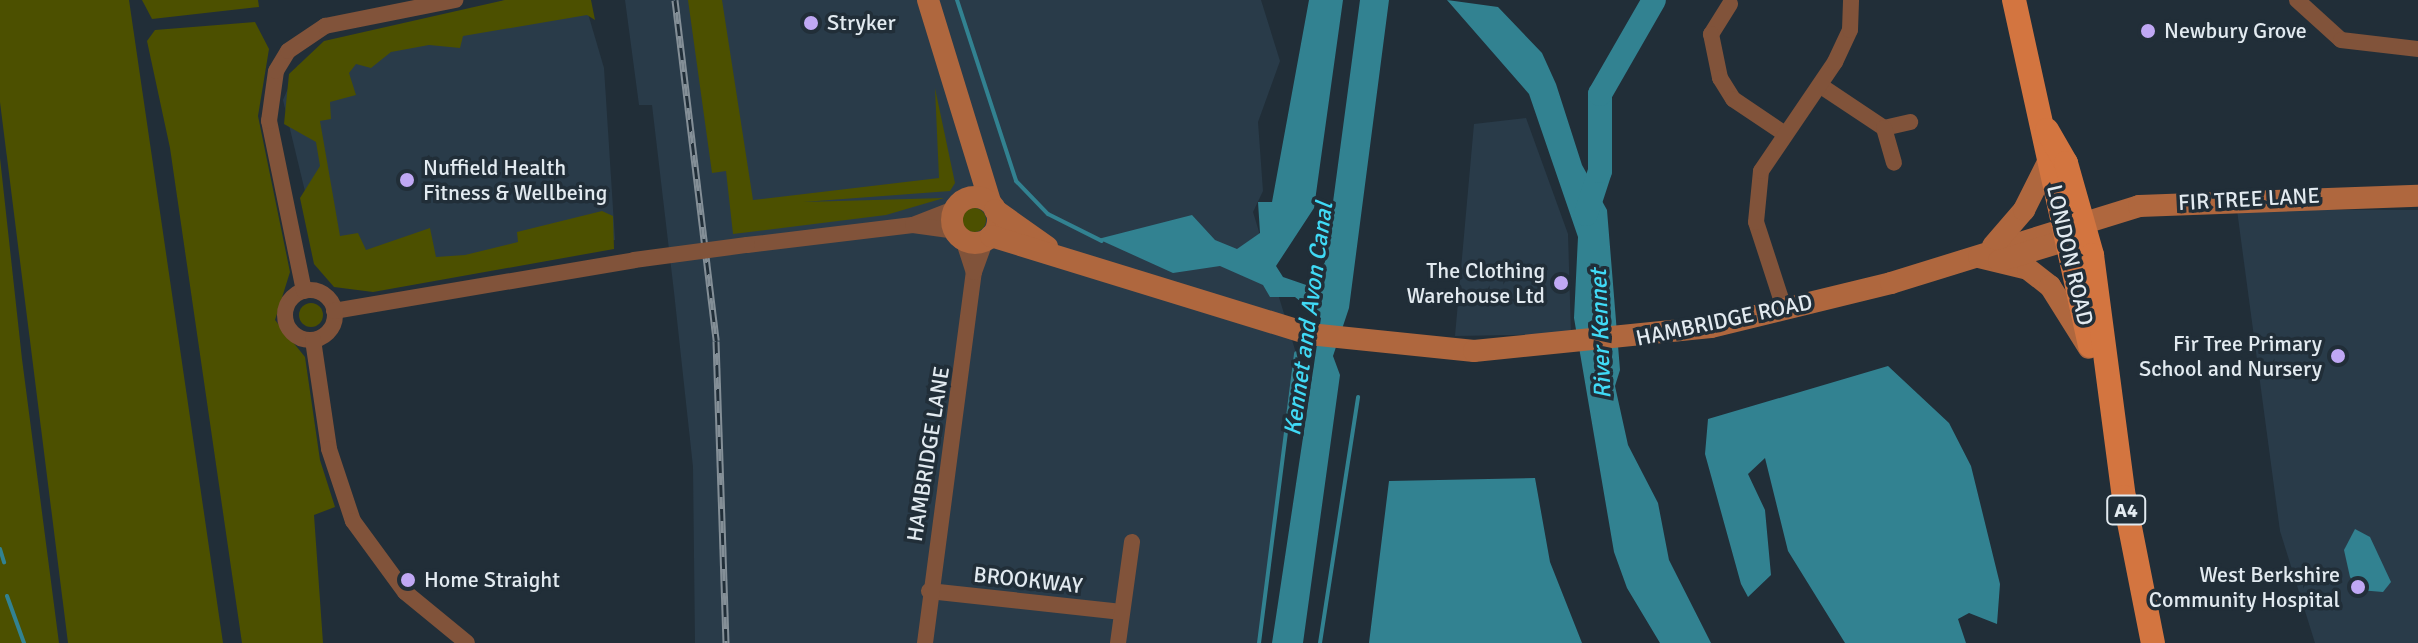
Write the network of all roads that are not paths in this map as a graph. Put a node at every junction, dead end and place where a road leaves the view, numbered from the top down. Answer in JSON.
{"nodes":[{"id":1,"x":455,"y":0,"type":"edge"},
{"id":2,"x":928,"y":0,"type":"edge"},
{"id":3,"x":1851,"y":0,"type":"edge"},
{"id":4,"x":2014,"y":0,"type":"edge"},
{"id":5,"x":2300,"y":1,"type":"edge"},
{"id":6,"x":1730,"y":4,"type":"dead end"},
{"id":7,"x":2418,"y":49,"type":"edge"},
{"id":8,"x":1821,"y":86,"type":"junction"},
{"id":9,"x":1910,"y":122,"type":"dead end"},
{"id":10,"x":1884,"y":128,"type":"junction"},
{"id":11,"x":2047,"y":130,"type":"junction"},
{"id":12,"x":1782,"y":132,"type":"junction"},
{"id":13,"x":968,"y":139,"type":"junction"},
{"id":14,"x":2050,"y":158,"type":"junction"},
{"id":15,"x":1894,"y":163,"type":"dead end"},
{"id":16,"x":2418,"y":196,"type":"edge"},
{"id":17,"x":992,"y":206,"type":"junction"},
{"id":18,"x":969,"y":226,"type":"junction"},
{"id":19,"x":2069,"y":230,"type":"junction"},
{"id":20,"x":1048,"y":248,"type":"junction"},
{"id":21,"x":1990,"y":255,"type":"junction"},
{"id":22,"x":304,"y":291,"type":"junction"},
{"id":23,"x":1784,"y":308,"type":"junction"},
{"id":24,"x":334,"y":311,"type":"junction"},
{"id":25,"x":313,"y":340,"type":"junction"},
{"id":26,"x":2092,"y":352,"type":"junction"},
{"id":27,"x":2107,"y":376,"type":"junction"},
{"id":28,"x":1132,"y":542,"type":"dead end"},
{"id":29,"x":929,"y":591,"type":"junction"},
{"id":30,"x":1122,"y":612,"type":"junction"},
{"id":31,"x":467,"y":643,"type":"edge"},
{"id":32,"x":925,"y":643,"type":"edge"},
{"id":33,"x":1118,"y":643,"type":"edge"},
{"id":34,"x":2153,"y":643,"type":"edge"}],
"edges":[{"from":1,"to":22,"type":"street"},
{"from":2,"to":13,"type":"main road"},
{"from":3,"to":8,"type":"street"},
{"from":4,"to":11,"type":"main road","name":"LONDON ROAD","number":"A4"},
{"from":5,"to":7,"type":"street"},
{"from":6,"to":12,"type":"street"},
{"from":8,"to":10,"type":"street"},
{"from":8,"to":12,"type":"street"},
{"from":9,"to":10,"type":"street"},
{"from":10,"to":15,"type":"street"},
{"from":11,"to":14,"type":"main road","name":"LONDON ROAD","number":"A4"},
{"from":11,"to":19,"type":"main road","name":"LONDON ROAD","number":"A4"},
{"from":12,"to":23,"type":"street"},
{"from":13,"to":17,"type":"main road"},
{"from":13,"to":18,"type":"main road"},
{"from":14,"to":19,"type":"main road","name":"LONDON ROAD","number":"A4"},
{"from":14,"to":21,"type":"main road"},
{"from":16,"to":19,"type":"main road","name":"FIR TREE LANE"},
{"from":17,"to":18,"type":"main road"},
{"from":17,"to":18,"type":"main road"},
{"from":17,"to":20,"type":"main road","name":"HAMBRIDGE ROAD"},
{"from":18,"to":20,"type":"main road","name":"HAMBRIDGE ROAD"},
{"from":18,"to":24,"type":"street","bridge":true},
{"from":18,"to":29,"type":"street","name":"HAMBRIDGE LANE"},
{"from":19,"to":21,"type":"main road","name":"HAMBRIDGE ROAD"},
{"from":19,"to":26,"type":"main road","name":"LONDON ROAD","number":"A4"},
{"from":19,"to":27,"type":"main road","name":"LONDON ROAD","number":"A4"},
{"from":20,"to":23,"type":"main road","name":"HAMBRIDGE ROAD"},
{"from":21,"to":23,"type":"main road","name":"HAMBRIDGE ROAD"},
{"from":21,"to":26,"type":"main road"},
{"from":22,"to":24,"type":"street"},
{"from":22,"to":25,"type":"street"},
{"from":24,"to":25,"type":"street"},
{"from":25,"to":31,"type":"street"},
{"from":26,"to":27,"type":"main road","name":"LONDON ROAD","number":"A4"},
{"from":27,"to":34,"type":"main road","name":"LONDON ROAD","number":"A4"},
{"from":28,"to":30,"type":"street"},
{"from":29,"to":30,"type":"street","name":"BROOKWAY"},
{"from":29,"to":32,"type":"street","name":"HAMBRIDGE LANE"},
{"from":30,"to":33,"type":"street"}]}
